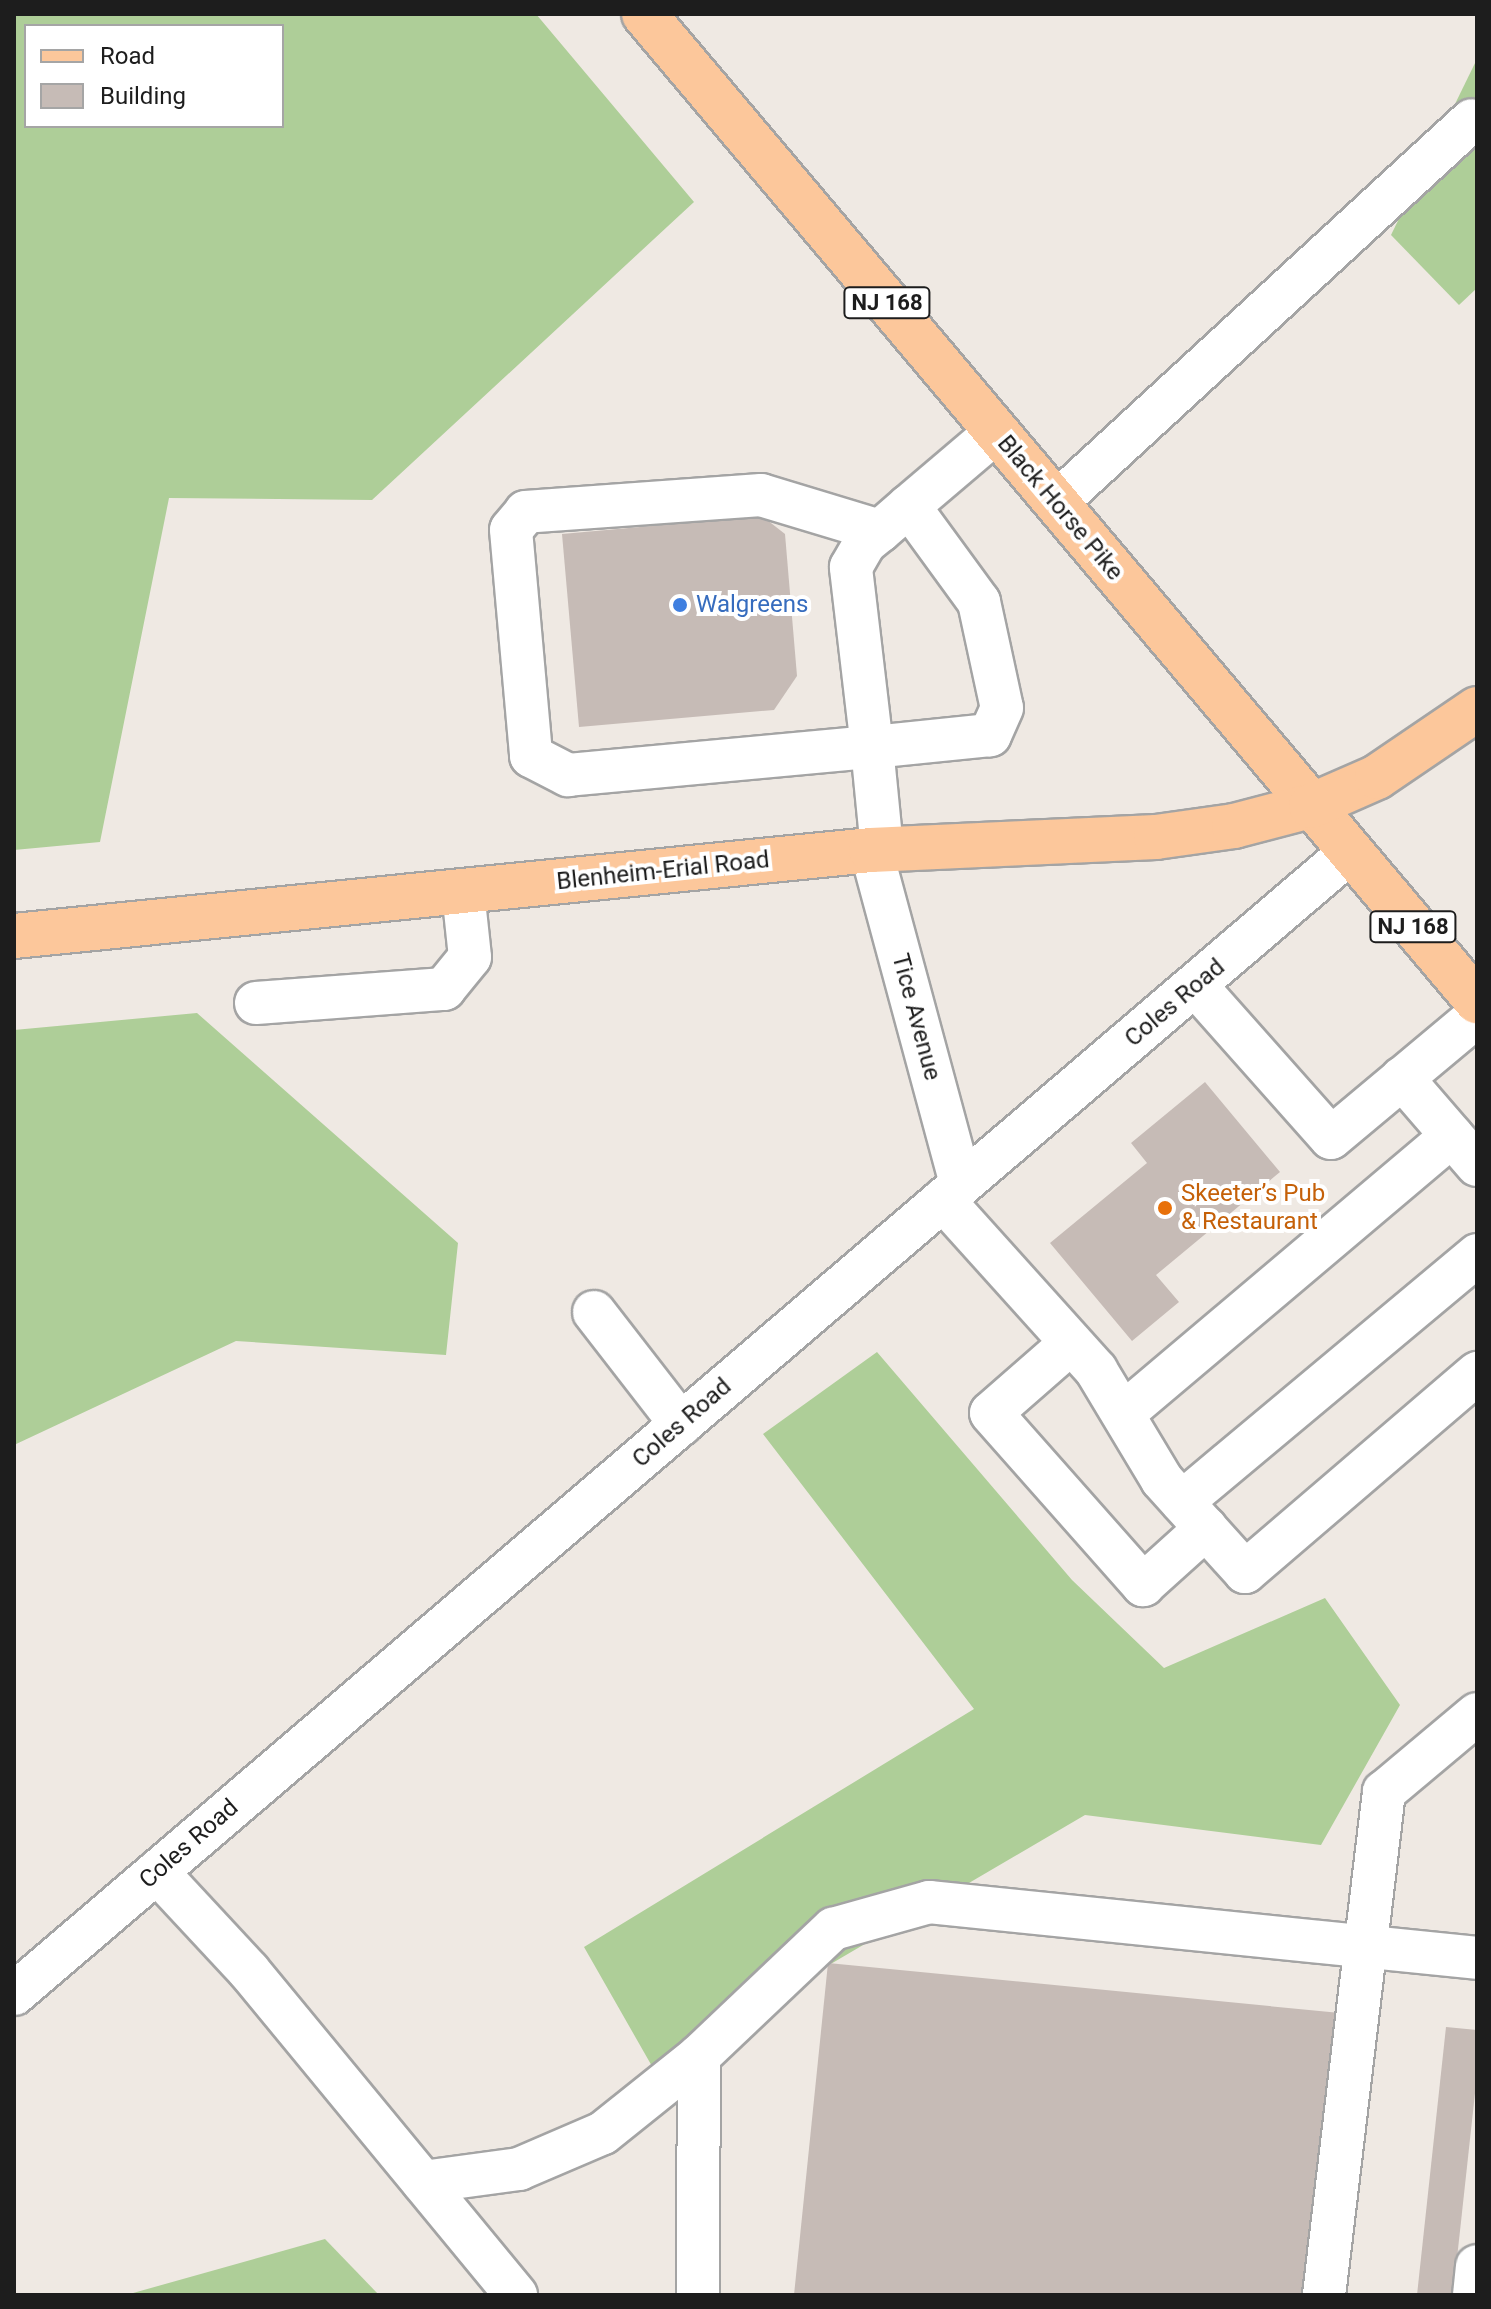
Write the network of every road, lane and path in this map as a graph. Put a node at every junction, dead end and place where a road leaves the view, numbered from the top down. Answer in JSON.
{"nodes":[{"id":1,"x":644,"y":14,"type":"edge"},
{"id":2,"x":1472,"y":120,"type":"dead end"},
{"id":3,"x":996,"y":432,"type":"junction"},
{"id":4,"x":1056,"y":503,"type":"junction"},
{"id":5,"x":894,"y":519,"type":"junction"},
{"id":6,"x":1477,"y":709,"type":"edge"},
{"id":7,"x":872,"y":747,"type":"junction"},
{"id":8,"x":1311,"y":806,"type":"junction"},
{"id":9,"x":876,"y":850,"type":"junction"},
{"id":10,"x":1350,"y":852,"type":"junction"},
{"id":11,"x":463,"y":891,"type":"junction"},
{"id":12,"x":14,"y":936,"type":"edge"},
{"id":13,"x":1196,"y":986,"type":"junction"},
{"id":14,"x":1477,"y":1001,"type":"edge"},
{"id":15,"x":256,"y":1003,"type":"dead end"},
{"id":16,"x":1477,"y":1016,"type":"edge"},
{"id":17,"x":1402,"y":1078,"type":"junction"},
{"id":18,"x":1465,"y":1151,"type":"edge"},
{"id":19,"x":952,"y":1192,"type":"junction"},
{"id":20,"x":1477,"y":1255,"type":"edge"},
{"id":21,"x":594,"y":1312,"type":"dead end"},
{"id":22,"x":1071,"y":1343,"type":"junction"},
{"id":23,"x":1477,"y":1373,"type":"edge"},
{"id":24,"x":1125,"y":1412,"type":"junction"},
{"id":25,"x":681,"y":1424,"type":"junction"},
{"id":26,"x":1194,"y":1515,"type":"junction"},
{"id":27,"x":1477,"y":1714,"type":"edge"},
{"id":28,"x":157,"y":1872,"type":"junction"},
{"id":29,"x":1364,"y":1946,"type":"junction"},
{"id":30,"x":1477,"y":1958,"type":"edge"},
{"id":31,"x":14,"y":1994,"type":"edge"},
{"id":32,"x":699,"y":2056,"type":"junction"},
{"id":33,"x":423,"y":2182,"type":"junction"},
{"id":34,"x":1477,"y":2266,"type":"edge"},
{"id":35,"x":516,"y":2295,"type":"edge"},
{"id":36,"x":698,"y":2295,"type":"edge"},
{"id":37,"x":1324,"y":2295,"type":"edge"},
{"id":38,"x":1474,"y":2295,"type":"edge"}],
"edges":[{"from":1,"to":3,"type":"main road","name":"Black Horse Pike","number":"NJ 168"},
{"from":2,"to":4,"type":"street"},
{"from":3,"to":4,"type":"main road","name":"Black Horse Pike","number":"NJ 168"},
{"from":3,"to":5,"type":"street","name":"Tice Avenue"},
{"from":4,"to":8,"type":"main road","name":"Black Horse Pike","number":"NJ 168"},
{"from":5,"to":7,"type":"street","name":"Tice Avenue"},
{"from":5,"to":7,"type":"street"},
{"from":5,"to":7,"type":"street"},
{"from":6,"to":8,"type":"main road","name":"Blenheim-Erial Road"},
{"from":7,"to":9,"type":"street","name":"Tice Avenue"},
{"from":8,"to":9,"type":"main road","name":"Blenheim-Erial Road"},
{"from":8,"to":10,"type":"main road","name":"Black Horse Pike","number":"NJ 168"},
{"from":9,"to":11,"type":"main road","name":"Blenheim-Erial Road"},
{"from":9,"to":19,"type":"street","name":"Tice Avenue"},
{"from":10,"to":13,"type":"street","name":"Coles Road"},
{"from":10,"to":14,"type":"main road","name":"Black Horse Pike","number":"NJ 168"},
{"from":11,"to":12,"type":"main road","name":"Blenheim-Erial Road"},
{"from":11,"to":15,"type":"street"},
{"from":13,"to":17,"type":"street"},
{"from":13,"to":19,"type":"street","name":"Coles Road"},
{"from":16,"to":17,"type":"street"},
{"from":17,"to":18,"type":"street"},
{"from":18,"to":24,"type":"street"},
{"from":19,"to":22,"type":"street"},
{"from":19,"to":25,"type":"street","name":"Coles Road"},
{"from":20,"to":26,"type":"street"},
{"from":21,"to":25,"type":"street"},
{"from":22,"to":24,"type":"street"},
{"from":22,"to":26,"type":"street"},
{"from":23,"to":26,"type":"street"},
{"from":24,"to":26,"type":"street"},
{"from":25,"to":28,"type":"street","name":"Coles Road"},
{"from":27,"to":29,"type":"street"},
{"from":28,"to":31,"type":"street","name":"Coles Road"},
{"from":28,"to":33,"type":"street"},
{"from":29,"to":30,"type":"street"},
{"from":29,"to":32,"type":"street"},
{"from":29,"to":37,"type":"street"},
{"from":32,"to":33,"type":"street"},
{"from":32,"to":36,"type":"street"},
{"from":33,"to":35,"type":"street"},
{"from":34,"to":38,"type":"street"}]}
